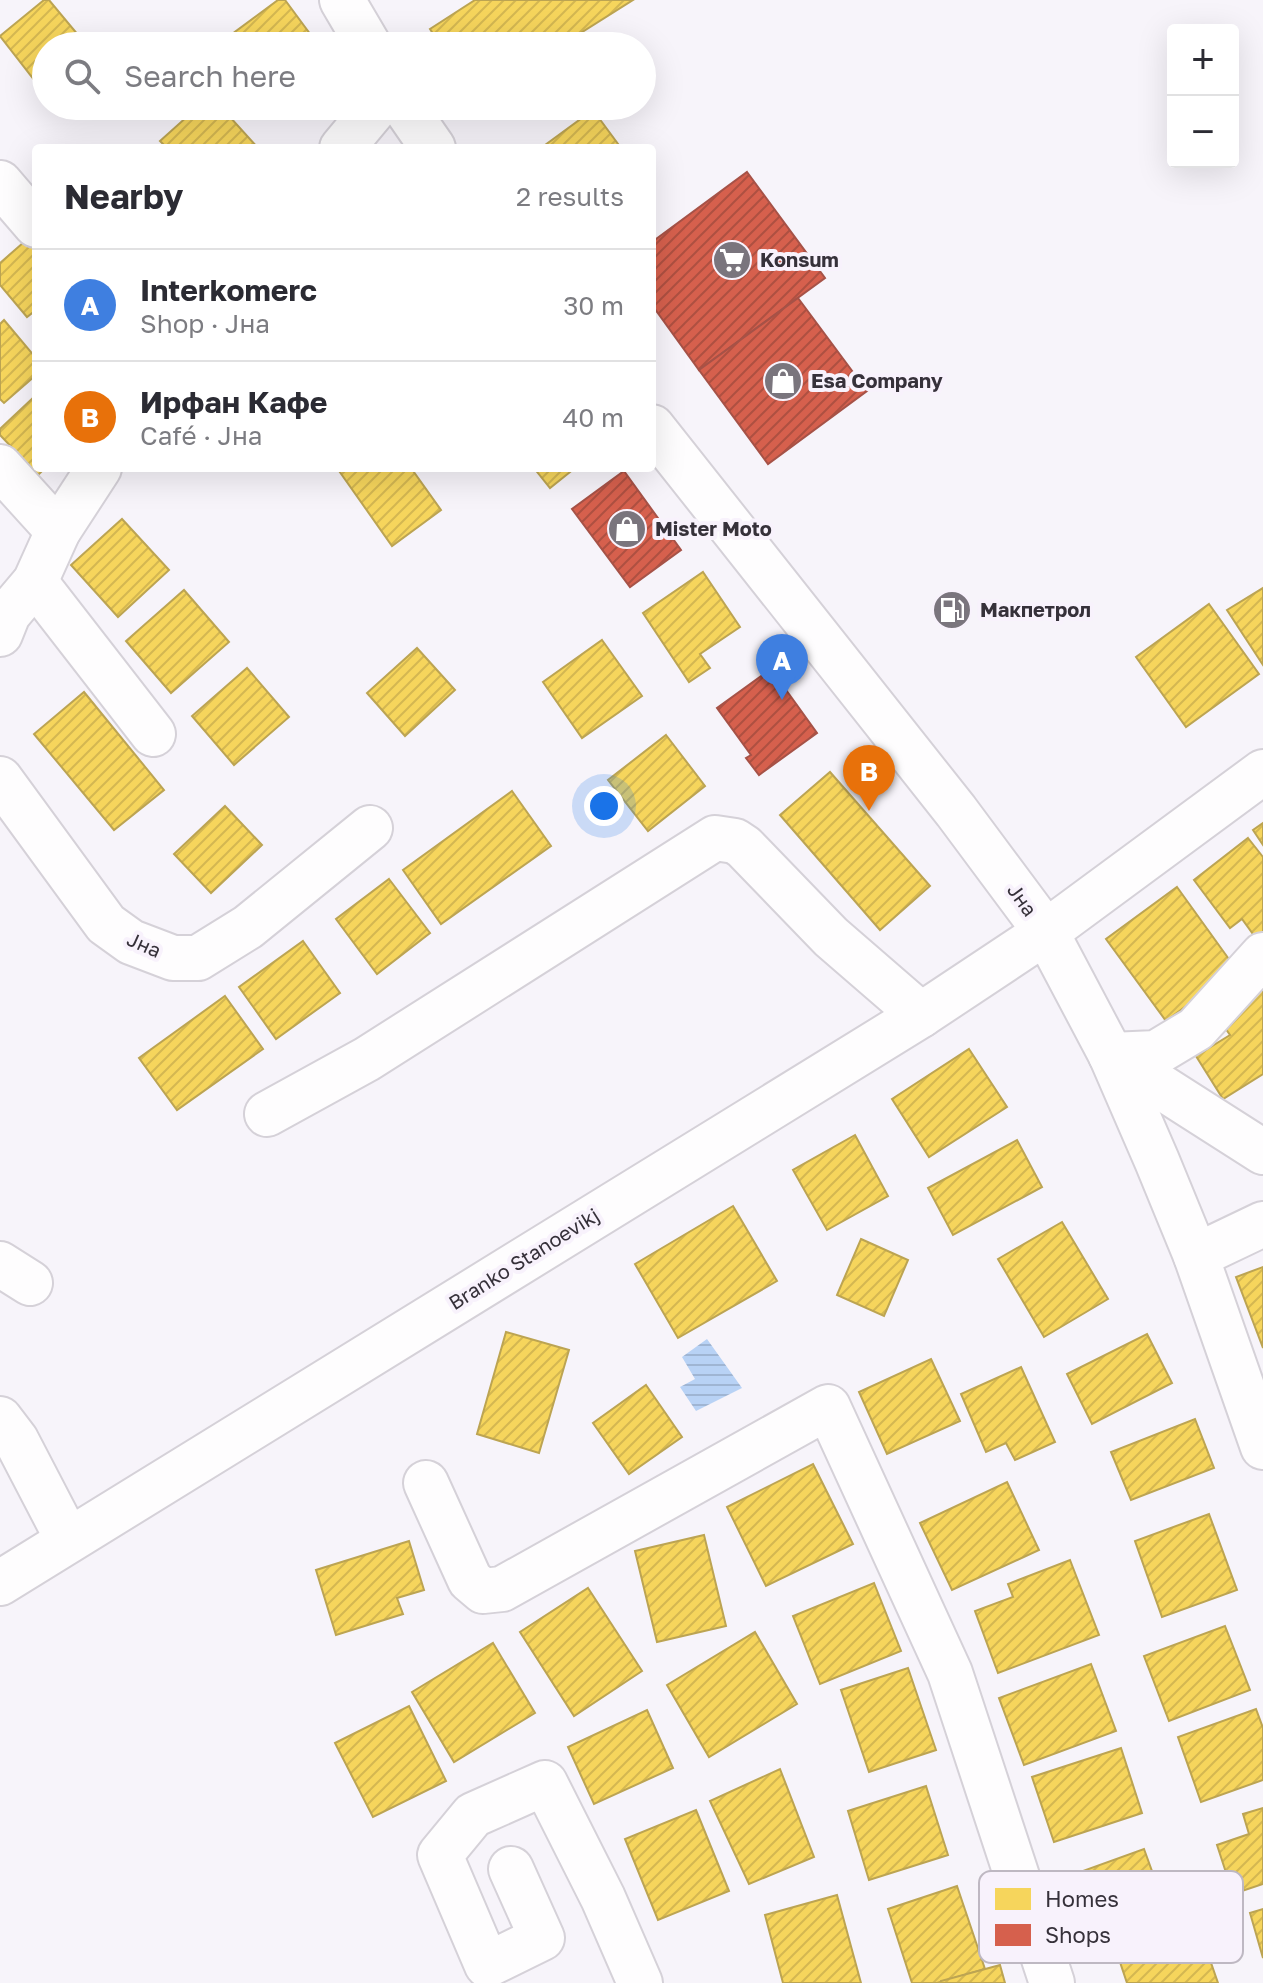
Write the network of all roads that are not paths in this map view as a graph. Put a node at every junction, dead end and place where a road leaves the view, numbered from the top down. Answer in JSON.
{"nodes":[{"id":1,"x":342,"y":0,"type":"edge"},
{"id":2,"x":361,"y":32,"type":"edge"},
{"id":3,"x":365,"y":120,"type":"edge"},
{"id":4,"x":414,"y":120,"type":"edge"},
{"id":5,"x":345,"y":144,"type":"edge"},
{"id":6,"x":430,"y":144,"type":"edge"},
{"id":7,"x":0,"y":183,"type":"edge"},
{"id":8,"x":32,"y":220,"type":"edge"},
{"id":9,"x":656,"y":432,"type":"edge"},
{"id":10,"x":0,"y":467,"type":"edge"},
{"id":11,"x":96,"y":472,"type":"edge"},
{"id":12,"x":58,"y":531,"type":"junction"},
{"id":13,"x":11,"y":609,"type":"edge"},
{"id":14,"x":153,"y":734,"type":"dead end"},
{"id":15,"x":1263,"y":772,"type":"edge"},
{"id":16,"x":0,"y":779,"type":"edge"},
{"id":17,"x":370,"y":828,"type":"dead end"},
{"id":18,"x":1046,"y":932,"type":"junction"},
{"id":19,"x":1263,"y":955,"type":"edge"},
{"id":20,"x":921,"y":1015,"type":"junction"},
{"id":21,"x":1111,"y":1055,"type":"junction"},
{"id":22,"x":267,"y":1114,"type":"dead end"},
{"id":23,"x":1263,"y":1152,"type":"edge"},
{"id":24,"x":1263,"y":1224,"type":"edge"},
{"id":25,"x":1196,"y":1256,"type":"junction"},
{"id":26,"x":0,"y":1419,"type":"edge"},
{"id":27,"x":1263,"y":1447,"type":"edge"},
{"id":28,"x":426,"y":1483,"type":"dead end"},
{"id":29,"x":68,"y":1540,"type":"junction"},
{"id":30,"x":0,"y":1583,"type":"edge"},
{"id":31,"x":511,"y":1869,"type":"dead end"},
{"id":32,"x":1015,"y":1871,"type":"edge"},
{"id":33,"x":1045,"y":1963,"type":"edge"},
{"id":34,"x":640,"y":1983,"type":"edge"},
{"id":35,"x":1052,"y":1983,"type":"edge"}],
"edges":[{"from":1,"to":2,"type":"street"},
{"from":3,"to":5,"type":"street"},
{"from":4,"to":6,"type":"street"},
{"from":7,"to":8,"type":"street"},
{"from":9,"to":18,"type":"street","name":"Јна"},
{"from":10,"to":12,"type":"street"},
{"from":11,"to":12,"type":"street"},
{"from":12,"to":13,"type":"street"},
{"from":13,"to":14,"type":"street"},
{"from":15,"to":18,"type":"street","name":"Branko Stanoevikj"},
{"from":16,"to":17,"type":"street","name":"Јна"},
{"from":18,"to":20,"type":"street","name":"Branko Stanoevikj"},
{"from":18,"to":21,"type":"street","name":"Јна"},
{"from":19,"to":21,"type":"street"},
{"from":20,"to":22,"type":"street"},
{"from":20,"to":29,"type":"street","name":"Branko Stanoevikj"},
{"from":21,"to":23,"type":"street"},
{"from":21,"to":25,"type":"street","name":"Јна"},
{"from":24,"to":25,"type":"street"},
{"from":25,"to":27,"type":"street","name":"Јна"},
{"from":26,"to":29,"type":"street"},
{"from":28,"to":32,"type":"street"},
{"from":29,"to":30,"type":"street","name":"Branko Stanoevikj"},
{"from":31,"to":34,"type":"street"},
{"from":33,"to":35,"type":"street"}]}
